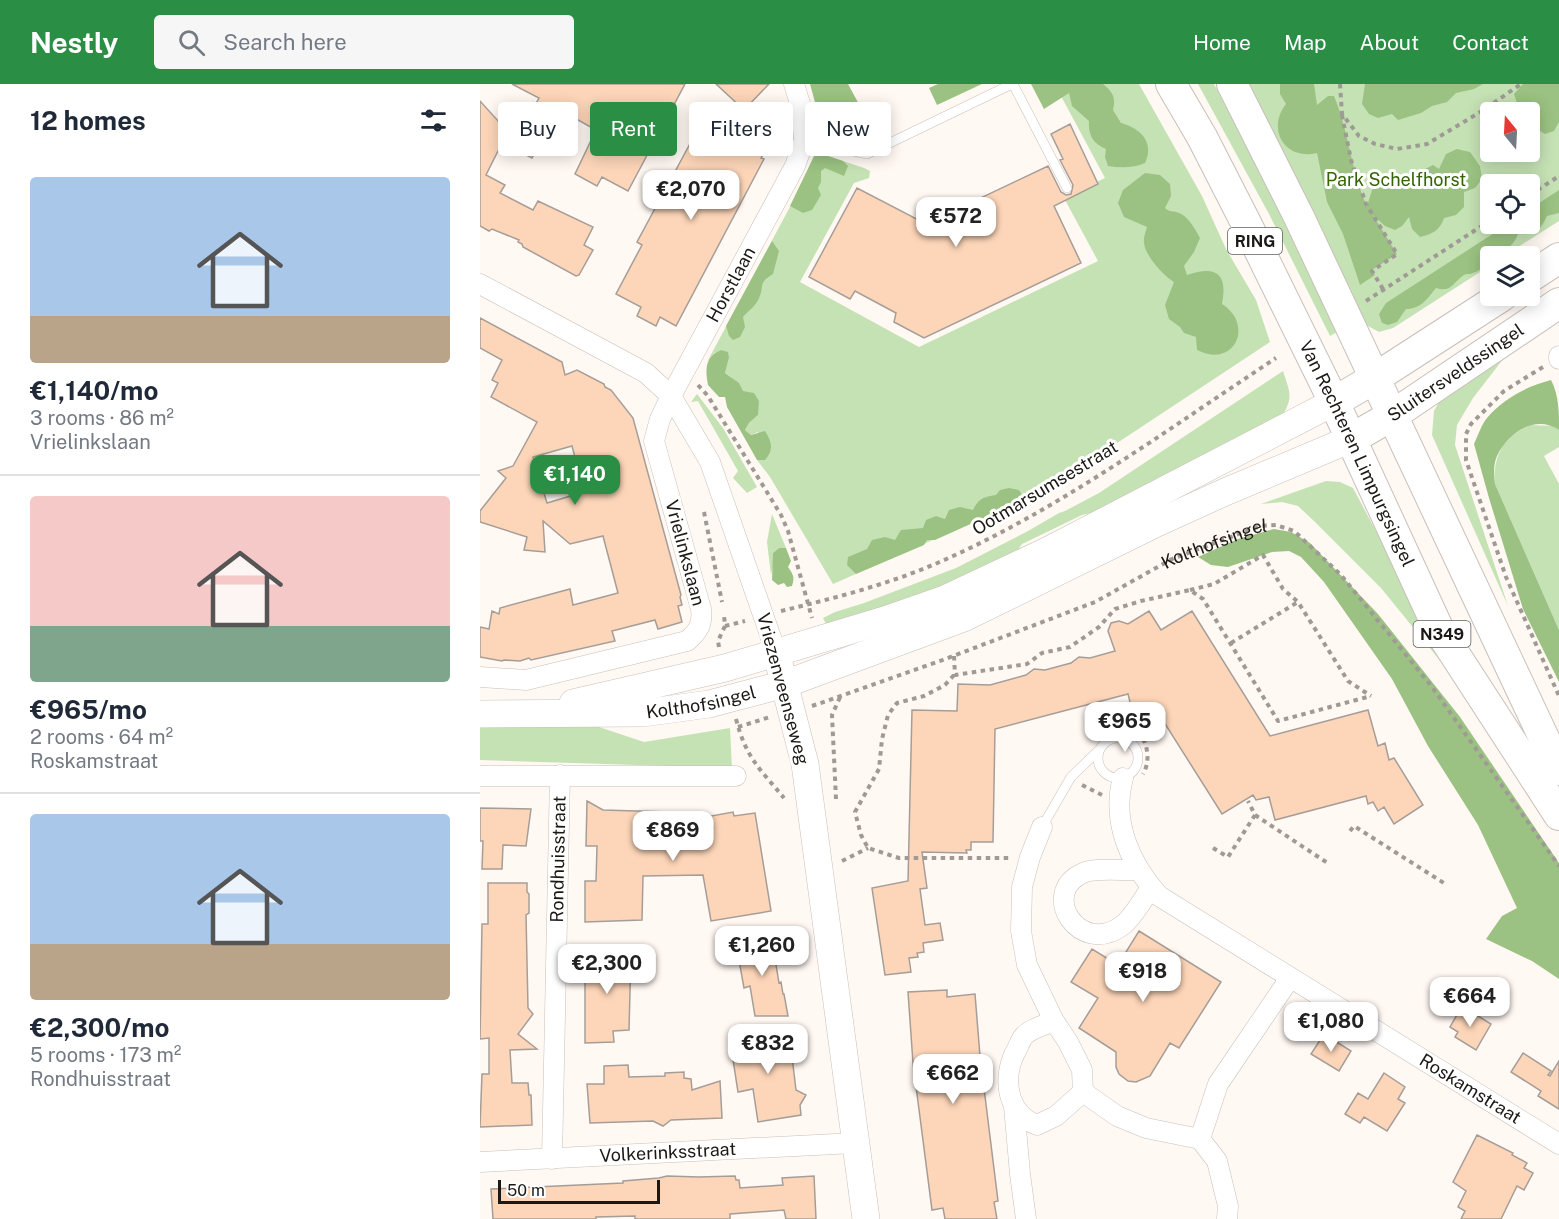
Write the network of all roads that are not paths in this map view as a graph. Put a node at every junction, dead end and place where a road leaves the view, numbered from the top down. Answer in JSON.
{"nodes":[{"id":1,"x":794,"y":84,"type":"edge"},
{"id":2,"x":1012,"y":84,"type":"edge"},
{"id":3,"x":1171,"y":84,"type":"edge"},
{"id":4,"x":1232,"y":84,"type":"edge"},
{"id":5,"x":804,"y":140,"type":"junction"},
{"id":6,"x":1067,"y":188,"type":"dead end"},
{"id":7,"x":1559,"y":258,"type":"edge"},
{"id":8,"x":1540,"y":270,"type":"edge"},
{"id":9,"x":480,"y":284,"type":"edge"},
{"id":10,"x":1559,"y":303,"type":"edge"},
{"id":11,"x":1487,"y":306,"type":"edge"},
{"id":12,"x":1375,"y":378,"type":"junction"},
{"id":13,"x":670,"y":396,"type":"junction"},
{"id":14,"x":1334,"y":402,"type":"junction"},
{"id":15,"x":1393,"y":415,"type":"junction"},
{"id":16,"x":1350,"y":440,"type":"junction"},
{"id":17,"x":776,"y":652,"type":"junction"},
{"id":18,"x":480,"y":677,"type":"edge"},
{"id":19,"x":785,"y":684,"type":"junction"},
{"id":20,"x":480,"y":714,"type":"edge"},
{"id":21,"x":538,"y":714,"type":"junction"},
{"id":22,"x":1100,"y":748,"type":"junction"},
{"id":23,"x":1559,"y":770,"type":"edge"},
{"id":24,"x":560,"y":775,"type":"junction"},
{"id":25,"x":480,"y":776,"type":"edge"},
{"id":26,"x":736,"y":777,"type":"dead end"},
{"id":27,"x":1123,"y":778,"type":"junction"},
{"id":28,"x":1559,"y":815,"type":"edge"},
{"id":29,"x":1042,"y":827,"type":"joint"},
{"id":30,"x":1139,"y":870,"type":"junction"},
{"id":31,"x":1151,"y":888,"type":"junction"},
{"id":32,"x":1290,"y":978,"type":"junction"},
{"id":33,"x":1054,"y":1021,"type":"junction"},
{"id":34,"x":1083,"y":1092,"type":"junction"},
{"id":35,"x":1014,"y":1106,"type":"junction"},
{"id":36,"x":1200,"y":1139,"type":"junction"},
{"id":37,"x":855,"y":1143,"type":"junction"},
{"id":38,"x":1559,"y":1144,"type":"edge"},
{"id":39,"x":552,"y":1159,"type":"junction"},
{"id":40,"x":480,"y":1162,"type":"edge"},
{"id":41,"x":866,"y":1219,"type":"edge"},
{"id":42,"x":1026,"y":1219,"type":"edge"},
{"id":43,"x":1227,"y":1219,"type":"edge"}],
"edges":[{"from":1,"to":5,"type":"street","name":"Horstlaan"},
{"from":2,"to":5,"type":"lane"},
{"from":2,"to":6,"type":"lane"},
{"from":3,"to":14,"type":"main road","name":"Van Rechteren Limpurgsingel","number":"RING"},
{"from":4,"to":12,"type":"main road","number":"RING"},
{"from":5,"to":13,"type":"street","name":"Horstlaan"},
{"from":7,"to":8,"type":"main road"},
{"from":9,"to":13,"type":"street","name":"Vriezenveenseweg"},
{"from":10,"to":15,"type":"main road","name":"Sluitersveldssingel"},
{"from":11,"to":12,"type":"main road","name":"Sluitersveldssingel"},
{"from":12,"to":14,"type":"main road","name":"Sluitersveldssingel"},
{"from":12,"to":15,"type":"main road","number":"RING"},
{"from":13,"to":17,"type":"street","name":"Vriezenveenseweg"},
{"from":13,"to":18,"type":"street","name":"Vrielinkslaan"},
{"from":14,"to":16,"type":"main road","name":"Van Rechteren Limpurgsingel","number":"N349"},
{"from":14,"to":17,"type":"main road","name":"Kolthofsingel"},
{"from":15,"to":16,"type":"main road","name":"Sluitersveldssingel"},
{"from":15,"to":23,"type":"main road","number":"N349"},
{"from":16,"to":19,"type":"main road","name":"Kolthofsingel"},
{"from":16,"to":28,"type":"main road","name":"Van Rechteren Limpurgsingel","number":"N349"},
{"from":17,"to":19,"type":"main road","name":"Vriezenveenseweg"},
{"from":17,"to":21,"type":"main road","name":"Kolthofsingel"},
{"from":19,"to":21,"type":"main road","name":"Kolthofsingel"},
{"from":19,"to":37,"type":"main road","name":"Vriezenveenseweg"},
{"from":20,"to":21,"type":"main road","name":"Kolthofsingel"},
{"from":22,"to":27,"type":"lane"},
{"from":22,"to":27,"type":"lane"},
{"from":22,"to":29,"type":"lane"},
{"from":24,"to":25,"type":"street"},
{"from":24,"to":26,"type":"street"},
{"from":24,"to":39,"type":"street","name":"Rondhuisstraat"},
{"from":27,"to":30,"type":"street","name":"Roskamstraat"},
{"from":29,"to":33,"type":"street"},
{"from":30,"to":31,"type":"street","name":"Roskamstraat"},
{"from":30,"to":31,"type":"street"},
{"from":31,"to":32,"type":"street","name":"Roskamstraat"},
{"from":32,"to":36,"type":"street"},
{"from":32,"to":38,"type":"street","name":"Roskamstraat"},
{"from":33,"to":34,"type":"street"},
{"from":33,"to":35,"type":"street"},
{"from":34,"to":35,"type":"street"},
{"from":34,"to":36,"type":"street"},
{"from":35,"to":42,"type":"street"},
{"from":36,"to":43,"type":"street"},
{"from":37,"to":39,"type":"street","name":"Volkerinksstraat"},
{"from":37,"to":41,"type":"main road","name":"Vriezenveenseweg"},
{"from":39,"to":40,"type":"street","name":"Volkerinksstraat"}]}
